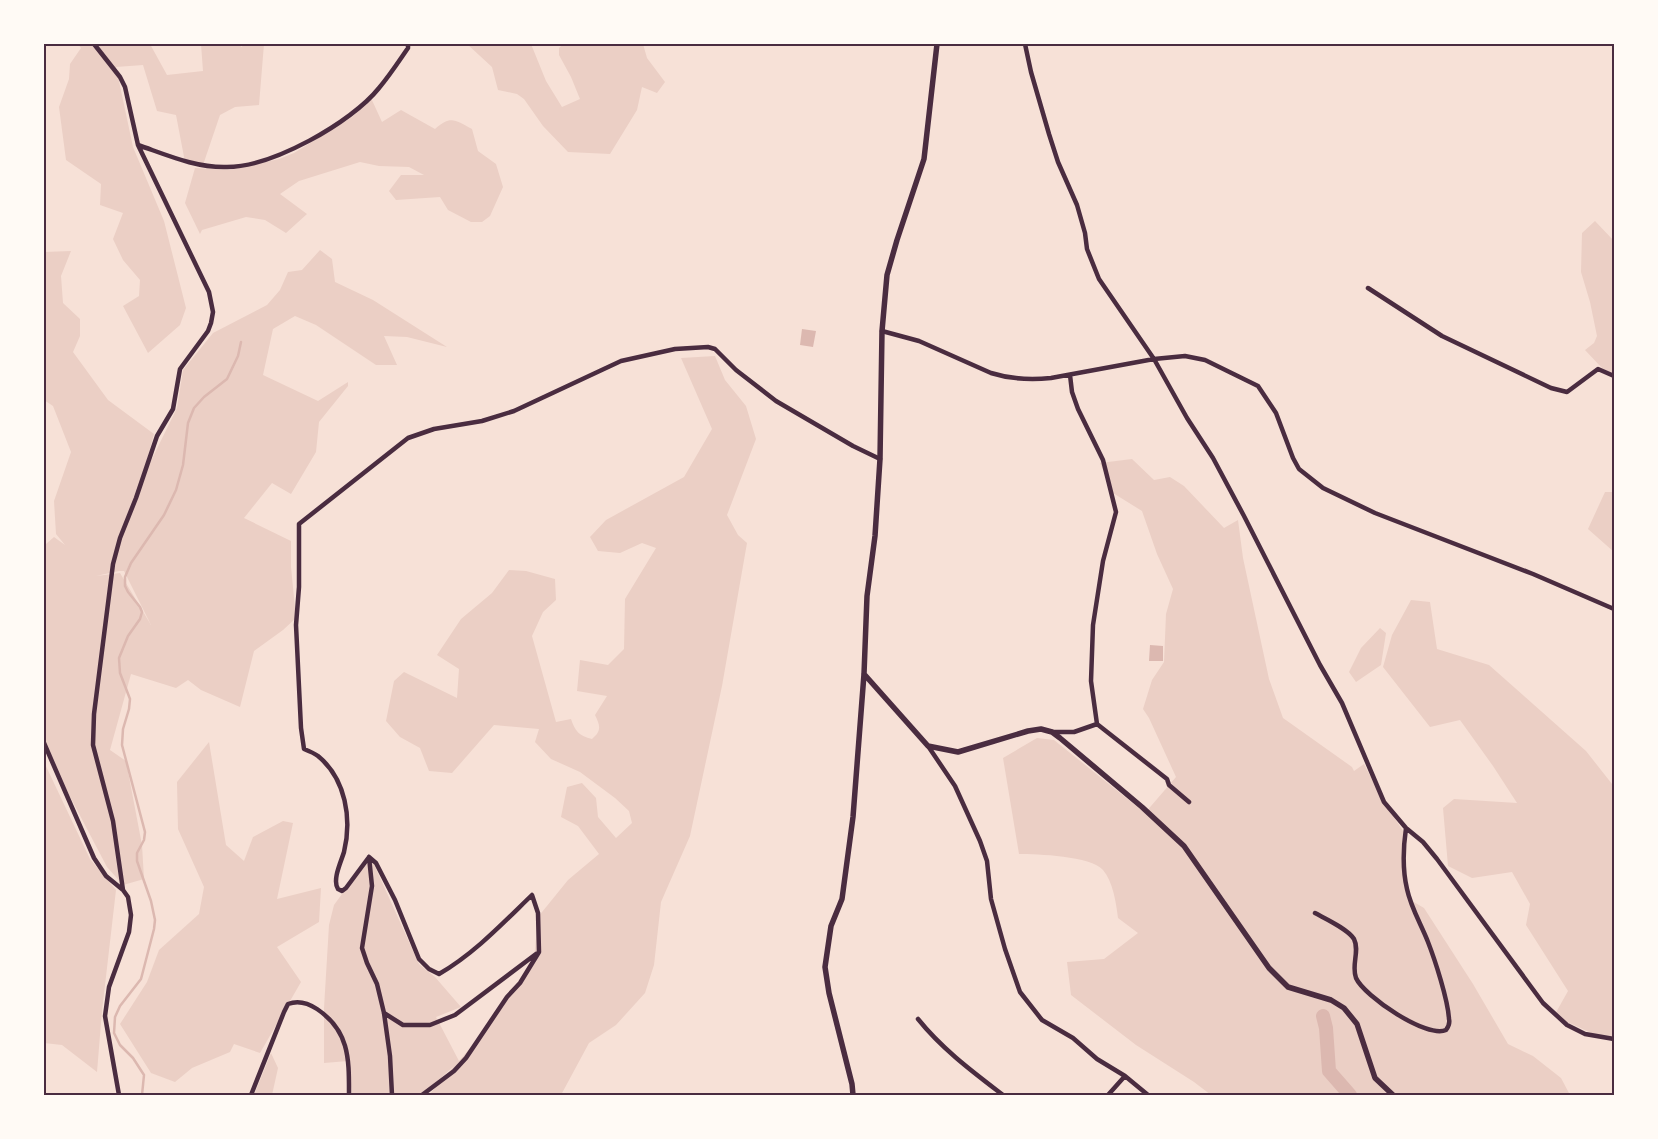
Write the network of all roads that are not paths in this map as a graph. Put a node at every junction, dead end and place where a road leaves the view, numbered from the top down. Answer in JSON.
{"nodes":[{"id":1,"x":94,"y":44,"type":"edge"},
{"id":2,"x":408,"y":44,"type":"edge"},
{"id":3,"x":937,"y":44,"type":"edge"},
{"id":4,"x":1025,"y":44,"type":"edge"},
{"id":5,"x":138,"y":145,"type":"junction"},
{"id":6,"x":1368,"y":288,"type":"dead end"},
{"id":7,"x":882,"y":332,"type":"junction"},
{"id":8,"x":1154,"y":359,"type":"junction"},
{"id":9,"x":1070,"y":375,"type":"junction"},
{"id":10,"x":1614,"y":376,"type":"edge"},
{"id":11,"x":880,"y":458,"type":"junction"},
{"id":12,"x":1614,"y":609,"type":"edge"},
{"id":13,"x":864,"y":674,"type":"junction"},
{"id":14,"x":1096,"y":724,"type":"junction"},
{"id":15,"x":1052,"y":732,"type":"junction"},
{"id":16,"x":44,"y":743,"type":"edge"},
{"id":17,"x":928,"y":746,"type":"junction"},
{"id":18,"x":1189,"y":802,"type":"dead end"},
{"id":19,"x":1406,"y":828,"type":"junction"},
{"id":20,"x":369,"y":857,"type":"junction"},
{"id":21,"x":123,"y":890,"type":"junction"},
{"id":22,"x":1315,"y":913,"type":"dead end"},
{"id":23,"x":539,"y":952,"type":"junction"},
{"id":24,"x":384,"y":1013,"type":"junction"},
{"id":25,"x":918,"y":1019,"type":"dead end"},
{"id":26,"x":1614,"y":1039,"type":"edge"},
{"id":27,"x":1125,"y":1076,"type":"junction"},
{"id":28,"x":119,"y":1095,"type":"edge"},
{"id":29,"x":251,"y":1095,"type":"edge"},
{"id":30,"x":349,"y":1095,"type":"edge"},
{"id":31,"x":392,"y":1095,"type":"edge"},
{"id":32,"x":422,"y":1095,"type":"edge"},
{"id":33,"x":853,"y":1095,"type":"edge"},
{"id":34,"x":1003,"y":1095,"type":"edge"},
{"id":35,"x":1108,"y":1095,"type":"edge"},
{"id":36,"x":1148,"y":1095,"type":"edge"},
{"id":37,"x":1393,"y":1095,"type":"edge"}],
"edges":[{"from":1,"to":5,"type":"street"},
{"from":2,"to":5,"type":"street"},
{"from":3,"to":7,"type":"street"},
{"from":4,"to":8,"type":"street"},
{"from":5,"to":21,"type":"street"},
{"from":6,"to":10,"type":"street"},
{"from":7,"to":9,"type":"street"},
{"from":7,"to":11,"type":"street"},
{"from":8,"to":9,"type":"street"},
{"from":8,"to":12,"type":"street"},
{"from":8,"to":19,"type":"street"},
{"from":9,"to":14,"type":"street"},
{"from":11,"to":13,"type":"street"},
{"from":11,"to":20,"type":"street"},
{"from":13,"to":17,"type":"street"},
{"from":13,"to":33,"type":"street"},
{"from":14,"to":15,"type":"street"},
{"from":14,"to":18,"type":"street"},
{"from":15,"to":17,"type":"street"},
{"from":15,"to":37,"type":"street"},
{"from":16,"to":21,"type":"street"},
{"from":17,"to":27,"type":"street"},
{"from":19,"to":22,"type":"street"},
{"from":19,"to":26,"type":"street"},
{"from":20,"to":23,"type":"street"},
{"from":20,"to":24,"type":"street"},
{"from":21,"to":28,"type":"street"},
{"from":23,"to":24,"type":"street"},
{"from":23,"to":32,"type":"street"},
{"from":24,"to":31,"type":"street"},
{"from":25,"to":34,"type":"street"},
{"from":27,"to":35,"type":"street"},
{"from":27,"to":36,"type":"street"},
{"from":29,"to":30,"type":"street"}]}
